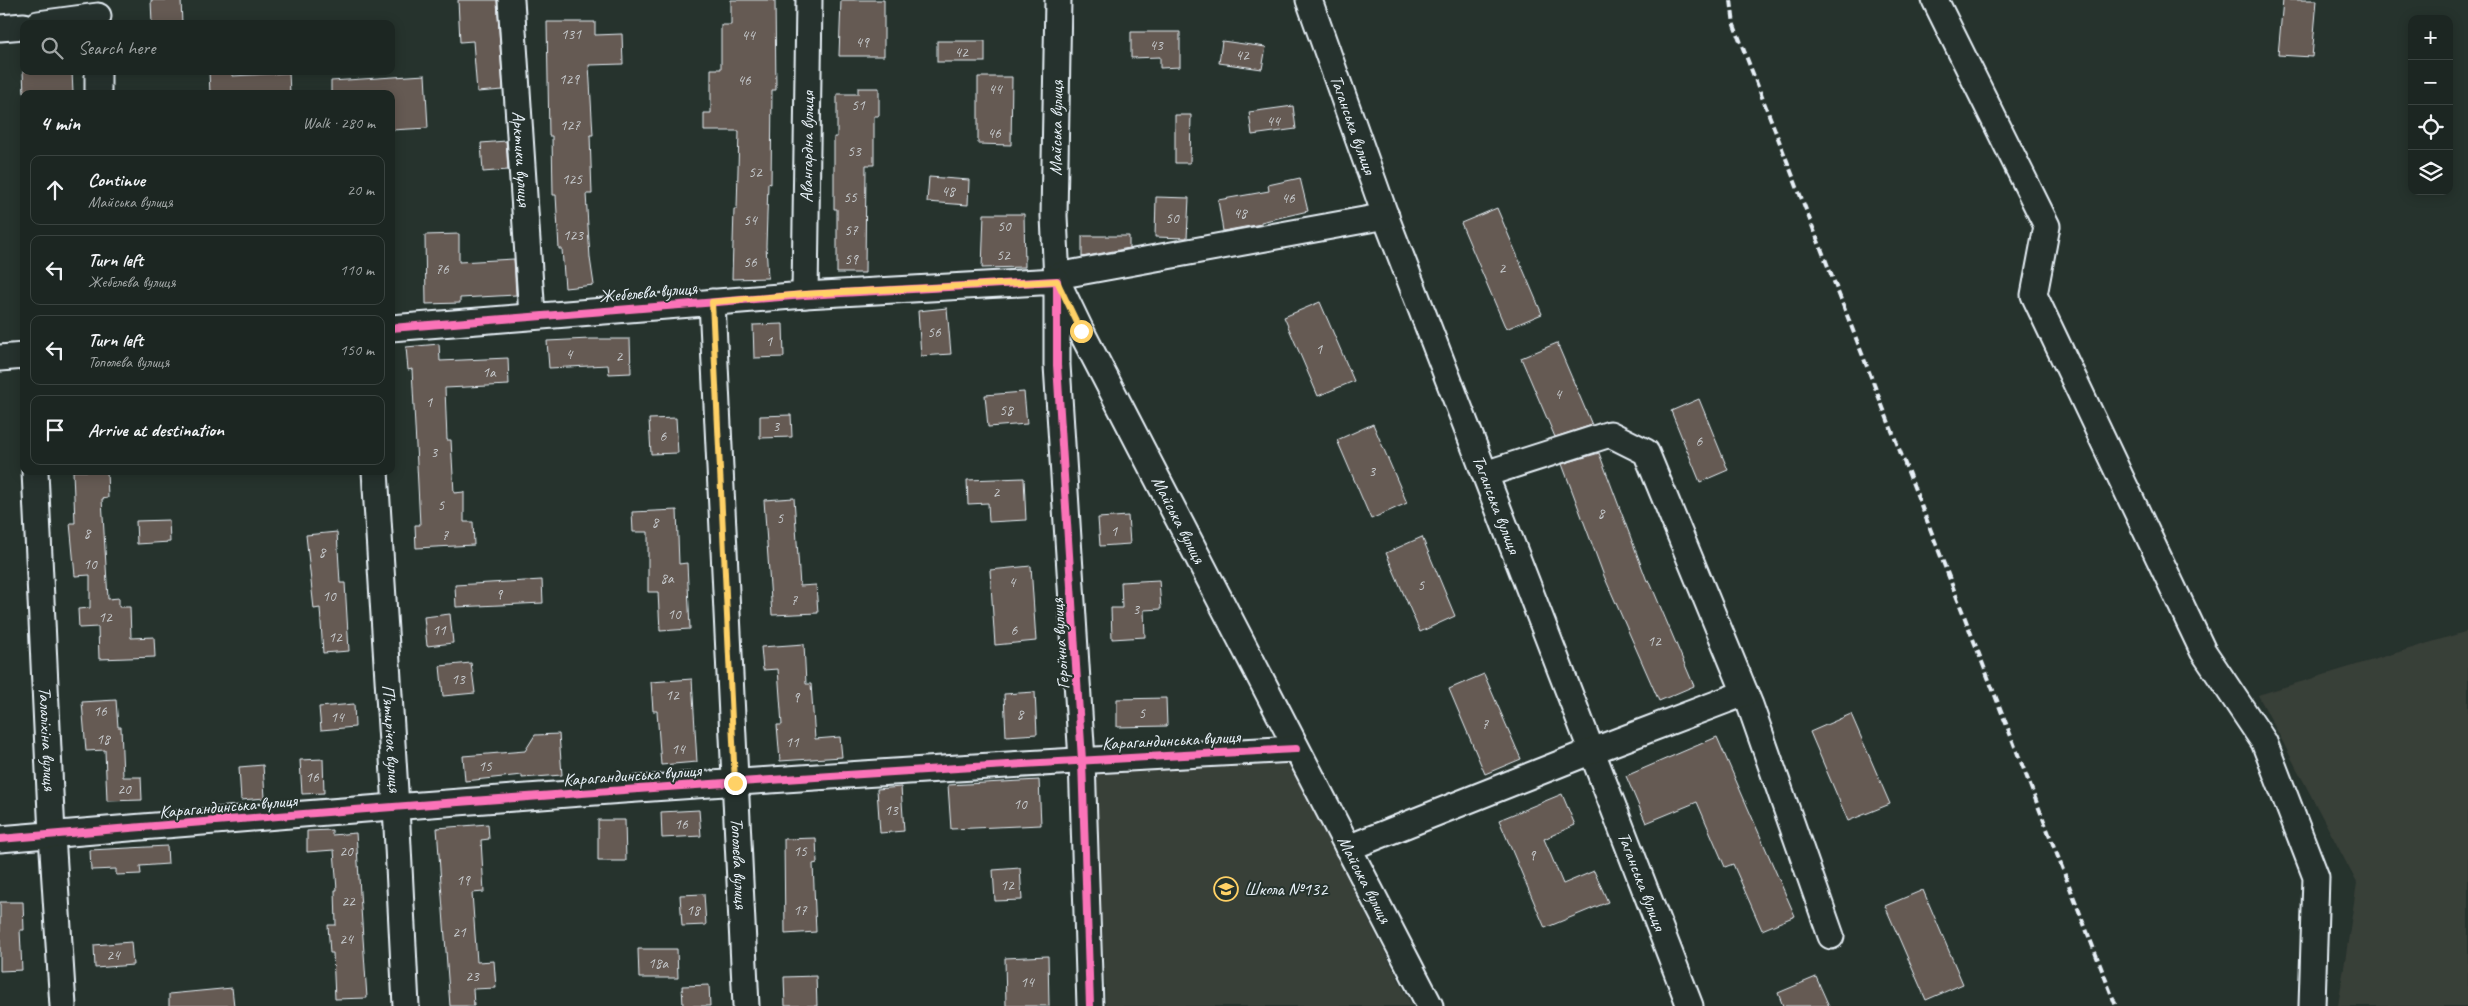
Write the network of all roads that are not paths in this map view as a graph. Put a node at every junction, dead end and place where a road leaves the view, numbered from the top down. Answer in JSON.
{"nodes":[{"id":1,"x":511,"y":0,"type":"edge"},
{"id":2,"x":809,"y":0,"type":"edge"},
{"id":3,"x":1058,"y":0,"type":"edge"},
{"id":4,"x":1309,"y":0,"type":"edge"},
{"id":5,"x":1935,"y":0,"type":"edge"},
{"id":6,"x":98,"y":13,"type":"edge"},
{"id":7,"x":60,"y":20,"type":"edge"},
{"id":8,"x":20,"y":26,"type":"edge"},
{"id":9,"x":0,"y":28,"type":"edge"},
{"id":10,"x":98,"y":75,"type":"edge"},
{"id":11,"x":98,"y":90,"type":"edge"},
{"id":12,"x":1386,"y":216,"type":"junction"},
{"id":13,"x":1057,"y":278,"type":"junction"},
{"id":14,"x":805,"y":294,"type":"junction"},
{"id":15,"x":712,"y":302,"type":"junction"},
{"id":16,"x":532,"y":316,"type":"junction"},
{"id":17,"x":395,"y":328,"type":"edge"},
{"id":18,"x":20,"y":356,"type":"edge"},
{"id":19,"x":0,"y":358,"type":"edge"},
{"id":20,"x":1485,"y":474,"type":"junction"},
{"id":21,"x":35,"y":475,"type":"edge"},
{"id":22,"x":375,"y":475,"type":"edge"},
{"id":23,"x":1745,"y":693,"type":"junction"},
{"id":24,"x":1296,"y":749,"type":"junction"},
{"id":25,"x":1592,"y":751,"type":"junction"},
{"id":26,"x":1082,"y":760,"type":"junction"},
{"id":27,"x":735,"y":783,"type":"junction"},
{"id":28,"x":396,"y":807,"type":"junction"},
{"id":29,"x":52,"y":835,"type":"junction"},
{"id":30,"x":0,"y":839,"type":"edge"},
{"id":31,"x":1348,"y":848,"type":"junction"},
{"id":32,"x":1831,"y":936,"type":"dead end"},
{"id":33,"x":63,"y":1006,"type":"edge"},
{"id":34,"x":406,"y":1006,"type":"edge"},
{"id":35,"x":746,"y":1006,"type":"edge"},
{"id":36,"x":1090,"y":1006,"type":"edge"},
{"id":37,"x":1430,"y":1006,"type":"edge"},
{"id":38,"x":1690,"y":1006,"type":"edge"},
{"id":39,"x":2312,"y":1006,"type":"edge"}],
"edges":[{"from":1,"to":16,"type":"street","name":"Арктики вулиця"},
{"from":2,"to":14,"type":"street","name":"Авангардна вулиця"},
{"from":3,"to":13,"type":"street","name":"Майська вулиця"},
{"from":4,"to":12,"type":"street","name":"Таганська вулиця"},
{"from":5,"to":39,"type":"street"},
{"from":6,"to":7,"type":"street"},
{"from":8,"to":9,"type":"street"},
{"from":10,"to":11,"type":"street"},
{"from":12,"to":13,"type":"street","name":"Жебелєва вулиця"},
{"from":12,"to":20,"type":"street","name":"Таганська вулиця"},
{"from":13,"to":14,"type":"street","name":"Жебелєва вулиця"},
{"from":13,"to":24,"type":"street","name":"Майська вулиця"},
{"from":13,"to":26,"type":"street","name":"Героїчна вулиця"},
{"from":14,"to":15,"type":"street","name":"Жебелєва вулиця"},
{"from":15,"to":16,"type":"street","name":"Жебелєва вулиця"},
{"from":15,"to":27,"type":"street","name":"Тополєва вулиця"},
{"from":16,"to":17,"type":"street","name":"Жебелєва вулиця"},
{"from":18,"to":19,"type":"street"},
{"from":20,"to":23,"type":"street"},
{"from":20,"to":25,"type":"street","name":"Таганська вулиця"},
{"from":21,"to":29,"type":"street","name":"Талаліхіна вулиця"},
{"from":22,"to":28,"type":"street","name":"П’ятирічок вулиця"},
{"from":23,"to":25,"type":"street"},
{"from":23,"to":32,"type":"street"},
{"from":24,"to":26,"type":"street","name":"Карагандинська вулиця"},
{"from":24,"to":31,"type":"street","name":"Майська вулиця"},
{"from":25,"to":31,"type":"street"},
{"from":25,"to":38,"type":"street","name":"Таганська вулиця"},
{"from":26,"to":27,"type":"street","name":"Карагандинська вулиця"},
{"from":26,"to":36,"type":"street","name":"Героїчна вулиця"},
{"from":27,"to":28,"type":"street","name":"Карагандинська вулиця"},
{"from":27,"to":35,"type":"street","name":"Тополєва вулиця"},
{"from":28,"to":29,"type":"street","name":"Карагандинська вулиця"},
{"from":28,"to":34,"type":"street","name":"П’ятирічок вулиця"},
{"from":29,"to":30,"type":"street","name":"Карагандинська вулиця"},
{"from":29,"to":33,"type":"street","name":"Талаліхіна вулиця"},
{"from":31,"to":37,"type":"street","name":"Майська вулиця"}]}
